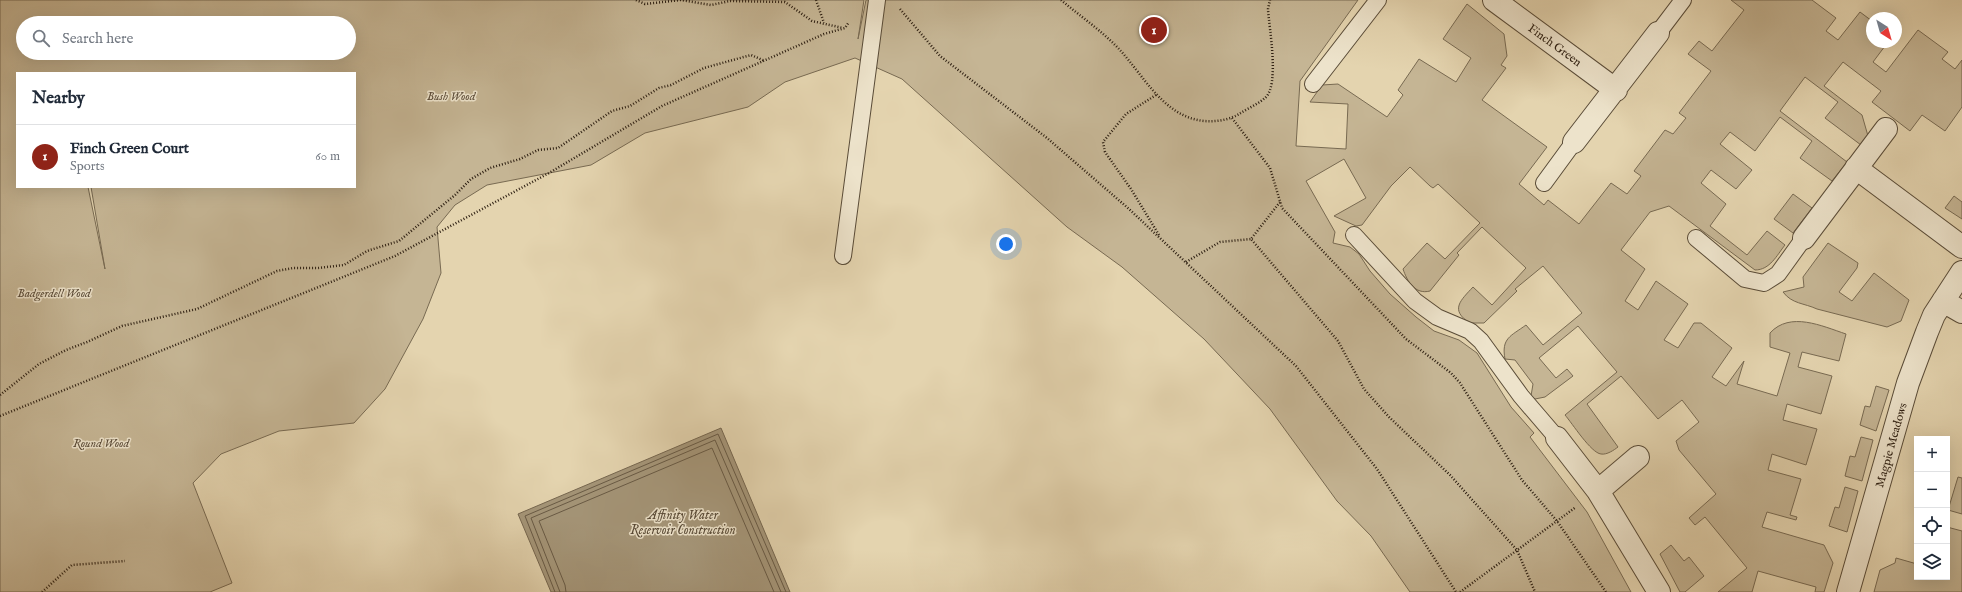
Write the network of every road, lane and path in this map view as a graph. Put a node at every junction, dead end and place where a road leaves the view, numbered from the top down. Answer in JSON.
{"nodes":[{"id":1,"x":636,"y":0,"type":"edge"},
{"id":2,"x":816,"y":0,"type":"edge"},
{"id":3,"x":877,"y":0,"type":"edge"},
{"id":4,"x":1061,"y":0,"type":"edge"},
{"id":5,"x":1270,"y":0,"type":"edge"},
{"id":6,"x":1378,"y":0,"type":"edge"},
{"id":7,"x":1494,"y":0,"type":"edge"},
{"id":8,"x":1683,"y":0,"type":"edge"},
{"id":9,"x":897,"y":6,"type":"dead end"},
{"id":10,"x":854,"y":17,"type":"dead end"},
{"id":11,"x":824,"y":23,"type":"junction"},
{"id":12,"x":845,"y":28,"type":"junction"},
{"id":13,"x":1658,"y":33,"type":"joint"},
{"id":14,"x":765,"y":60,"type":"junction"},
{"id":15,"x":1313,"y":84,"type":"dead end"},
{"id":16,"x":1616,"y":90,"type":"junction"},
{"id":17,"x":1156,"y":95,"type":"junction"},
{"id":18,"x":1232,"y":118,"type":"junction"},
{"id":19,"x":1886,"y":129,"type":"dead end"},
{"id":20,"x":1574,"y":142,"type":"joint"},
{"id":21,"x":1856,"y":168,"type":"junction"},
{"id":22,"x":1544,"y":182,"type":"dead end"},
{"id":23,"x":1280,"y":202,"type":"junction"},
{"id":24,"x":1354,"y":235,"type":"dead end"},
{"id":25,"x":1696,"y":238,"type":"dead end"},
{"id":26,"x":1804,"y":238,"type":"joint"},
{"id":27,"x":1161,"y":239,"type":"junction"},
{"id":28,"x":1251,"y":239,"type":"junction"},
{"id":29,"x":1962,"y":247,"type":"edge"},
{"id":30,"x":843,"y":256,"type":"dead end"},
{"id":31,"x":1186,"y":262,"type":"junction"},
{"id":32,"x":1962,"y":272,"type":"edge"},
{"id":33,"x":1943,"y":301,"type":"junction"},
{"id":34,"x":1962,"y":312,"type":"edge"},
{"id":35,"x":0,"y":395,"type":"edge"},
{"id":36,"x":0,"y":416,"type":"edge"},
{"id":37,"x":1557,"y":438,"type":"joint"},
{"id":38,"x":1638,"y":457,"type":"dead end"},
{"id":39,"x":1598,"y":491,"type":"junction"},
{"id":40,"x":1556,"y":522,"type":"junction"},
{"id":41,"x":1517,"y":550,"type":"junction"},
{"id":42,"x":125,"y":561,"type":"dead end"},
{"id":43,"x":42,"y":592,"type":"edge"},
{"id":44,"x":1456,"y":592,"type":"edge"},
{"id":45,"x":1460,"y":592,"type":"edge"},
{"id":46,"x":1535,"y":592,"type":"edge"},
{"id":47,"x":1606,"y":592,"type":"edge"},
{"id":48,"x":1659,"y":592,"type":"edge"},
{"id":49,"x":1848,"y":592,"type":"edge"}],
"edges":[{"from":1,"to":11,"type":"path"},
{"from":2,"to":11,"type":"path"},
{"from":3,"to":30,"type":"lane"},
{"from":4,"to":17,"type":"path"},
{"from":5,"to":18,"type":"path"},
{"from":6,"to":15,"type":"lane"},
{"from":7,"to":16,"type":"street","name":"Finch Green"},
{"from":8,"to":13,"type":"lane"},
{"from":9,"to":27,"type":"path"},
{"from":10,"to":12,"type":"path"},
{"from":11,"to":12,"type":"path"},
{"from":12,"to":14,"type":"path"},
{"from":13,"to":16,"type":"street"},
{"from":14,"to":35,"type":"path"},
{"from":14,"to":36,"type":"path"},
{"from":16,"to":20,"type":"street"},
{"from":17,"to":18,"type":"path"},
{"from":17,"to":27,"type":"path"},
{"from":18,"to":23,"type":"path"},
{"from":19,"to":21,"type":"street"},
{"from":20,"to":22,"type":"lane"},
{"from":21,"to":26,"type":"street"},
{"from":21,"to":29,"type":"street"},
{"from":23,"to":28,"type":"path"},
{"from":23,"to":40,"type":"path"},
{"from":24,"to":37,"type":"lane"},
{"from":25,"to":26,"type":"lane"},
{"from":27,"to":31,"type":"path"},
{"from":28,"to":31,"type":"path"},
{"from":28,"to":41,"type":"path"},
{"from":31,"to":44,"type":"path"},
{"from":32,"to":33,"type":"street","name":"Magpie Meadows"},
{"from":33,"to":34,"type":"street"},
{"from":33,"to":49,"type":"street","name":"Magpie Meadows"},
{"from":37,"to":39,"type":"street"},
{"from":38,"to":39,"type":"street"},
{"from":39,"to":48,"type":"street"},
{"from":40,"to":41,"type":"path"},
{"from":40,"to":47,"type":"path"},
{"from":41,"to":45,"type":"path"},
{"from":41,"to":46,"type":"path"},
{"from":42,"to":43,"type":"path"}]}
